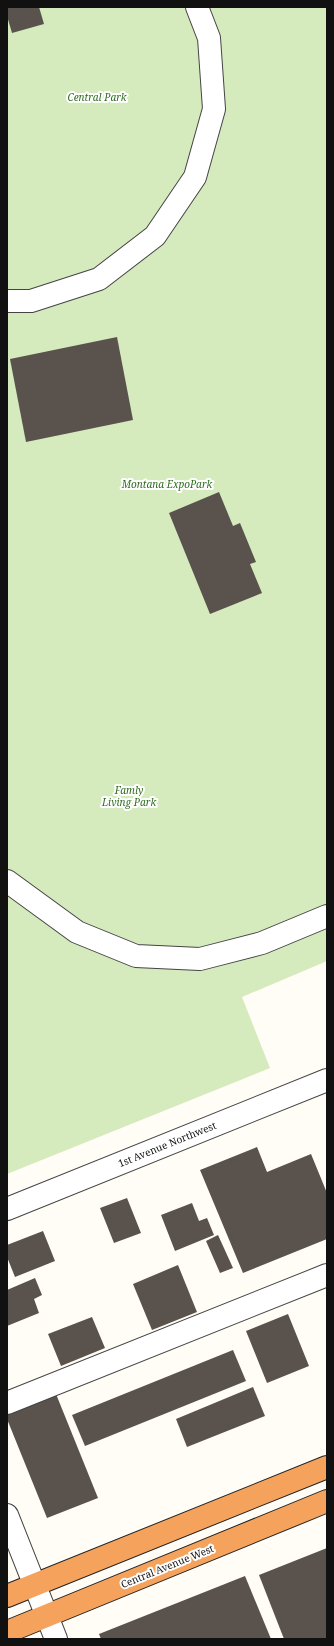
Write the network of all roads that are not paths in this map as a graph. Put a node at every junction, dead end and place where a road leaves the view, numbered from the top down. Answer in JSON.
{"nodes":[{"id":1,"x":197,"y":7,"type":"edge"},
{"id":2,"x":7,"y":301,"type":"edge"},
{"id":3,"x":7,"y":881,"type":"edge"},
{"id":4,"x":327,"y":916,"type":"edge"},
{"id":5,"x":327,"y":1080,"type":"edge"},
{"id":6,"x":7,"y":1209,"type":"edge"},
{"id":7,"x":327,"y":1275,"type":"edge"},
{"id":8,"x":7,"y":1403,"type":"edge"},
{"id":9,"x":327,"y":1467,"type":"edge"},
{"id":10,"x":327,"y":1501,"type":"edge"},
{"id":11,"x":7,"y":1515,"type":"edge"},
{"id":12,"x":35,"y":1585,"type":"junction"},
{"id":13,"x":7,"y":1596,"type":"edge"},
{"id":14,"x":47,"y":1615,"type":"junction"},
{"id":15,"x":7,"y":1632,"type":"edge"},
{"id":16,"x":56,"y":1639,"type":"edge"}],
"edges":[{"from":1,"to":2,"type":"street"},
{"from":3,"to":4,"type":"street"},
{"from":5,"to":6,"type":"street","name":"1st Avenue Northwest"},
{"from":7,"to":8,"type":"street"},
{"from":9,"to":12,"type":"highway"},
{"from":10,"to":14,"type":"highway","name":"Central Avenue West"},
{"from":11,"to":12,"type":"street"},
{"from":12,"to":13,"type":"highway"},
{"from":12,"to":14,"type":"street"},
{"from":14,"to":15,"type":"highway","name":"Central Avenue West"},
{"from":14,"to":16,"type":"street"}]}
